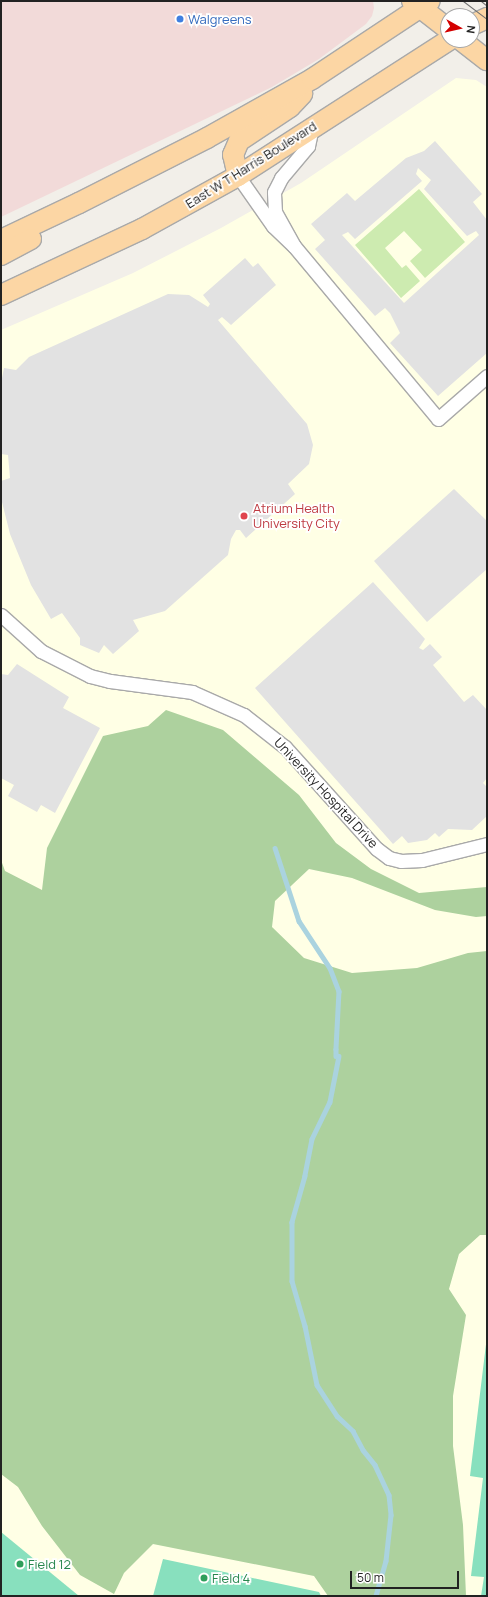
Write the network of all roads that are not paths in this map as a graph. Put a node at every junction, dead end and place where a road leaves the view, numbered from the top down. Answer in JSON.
{"nodes":[{"id":1,"x":421,"y":3,"type":"edge"},
{"id":2,"x":440,"y":22,"type":"edge"},
{"id":3,"x":440,"y":46,"type":"edge"},
{"id":4,"x":471,"y":48,"type":"edge"},
{"id":5,"x":487,"y":60,"type":"edge"},
{"id":6,"x":312,"y":79,"type":"junction"},
{"id":7,"x":312,"y":127,"type":"junction"},
{"id":8,"x":238,"y":176,"type":"junction"},
{"id":9,"x":79,"y":203,"type":"junction"},
{"id":10,"x":1,"y":240,"type":"edge"},
{"id":11,"x":294,"y":246,"type":"junction"},
{"id":12,"x":1,"y":256,"type":"edge"},
{"id":13,"x":1,"y":295,"type":"edge"},
{"id":14,"x":487,"y":376,"type":"edge"},
{"id":15,"x":1,"y":615,"type":"edge"},
{"id":16,"x":487,"y":844,"type":"edge"}],
"edges":[{"from":1,"to":2,"type":"main road"},
{"from":1,"to":6,"type":"main road"},
{"from":3,"to":7,"type":"main road","name":"East W T Harris Boulevard"},
{"from":4,"to":5,"type":"main road"},
{"from":6,"to":8,"type":"main road"},
{"from":6,"to":9,"type":"main road"},
{"from":7,"to":8,"type":"main road","name":"East W T Harris Boulevard"},
{"from":7,"to":11,"type":"street"},
{"from":8,"to":11,"type":"street"},
{"from":8,"to":13,"type":"main road","name":"East W T Harris Boulevard"},
{"from":9,"to":10,"type":"main road"},
{"from":9,"to":12,"type":"main road"},
{"from":11,"to":14,"type":"street"},
{"from":15,"to":16,"type":"street","name":"University Hospital Drive"}]}
